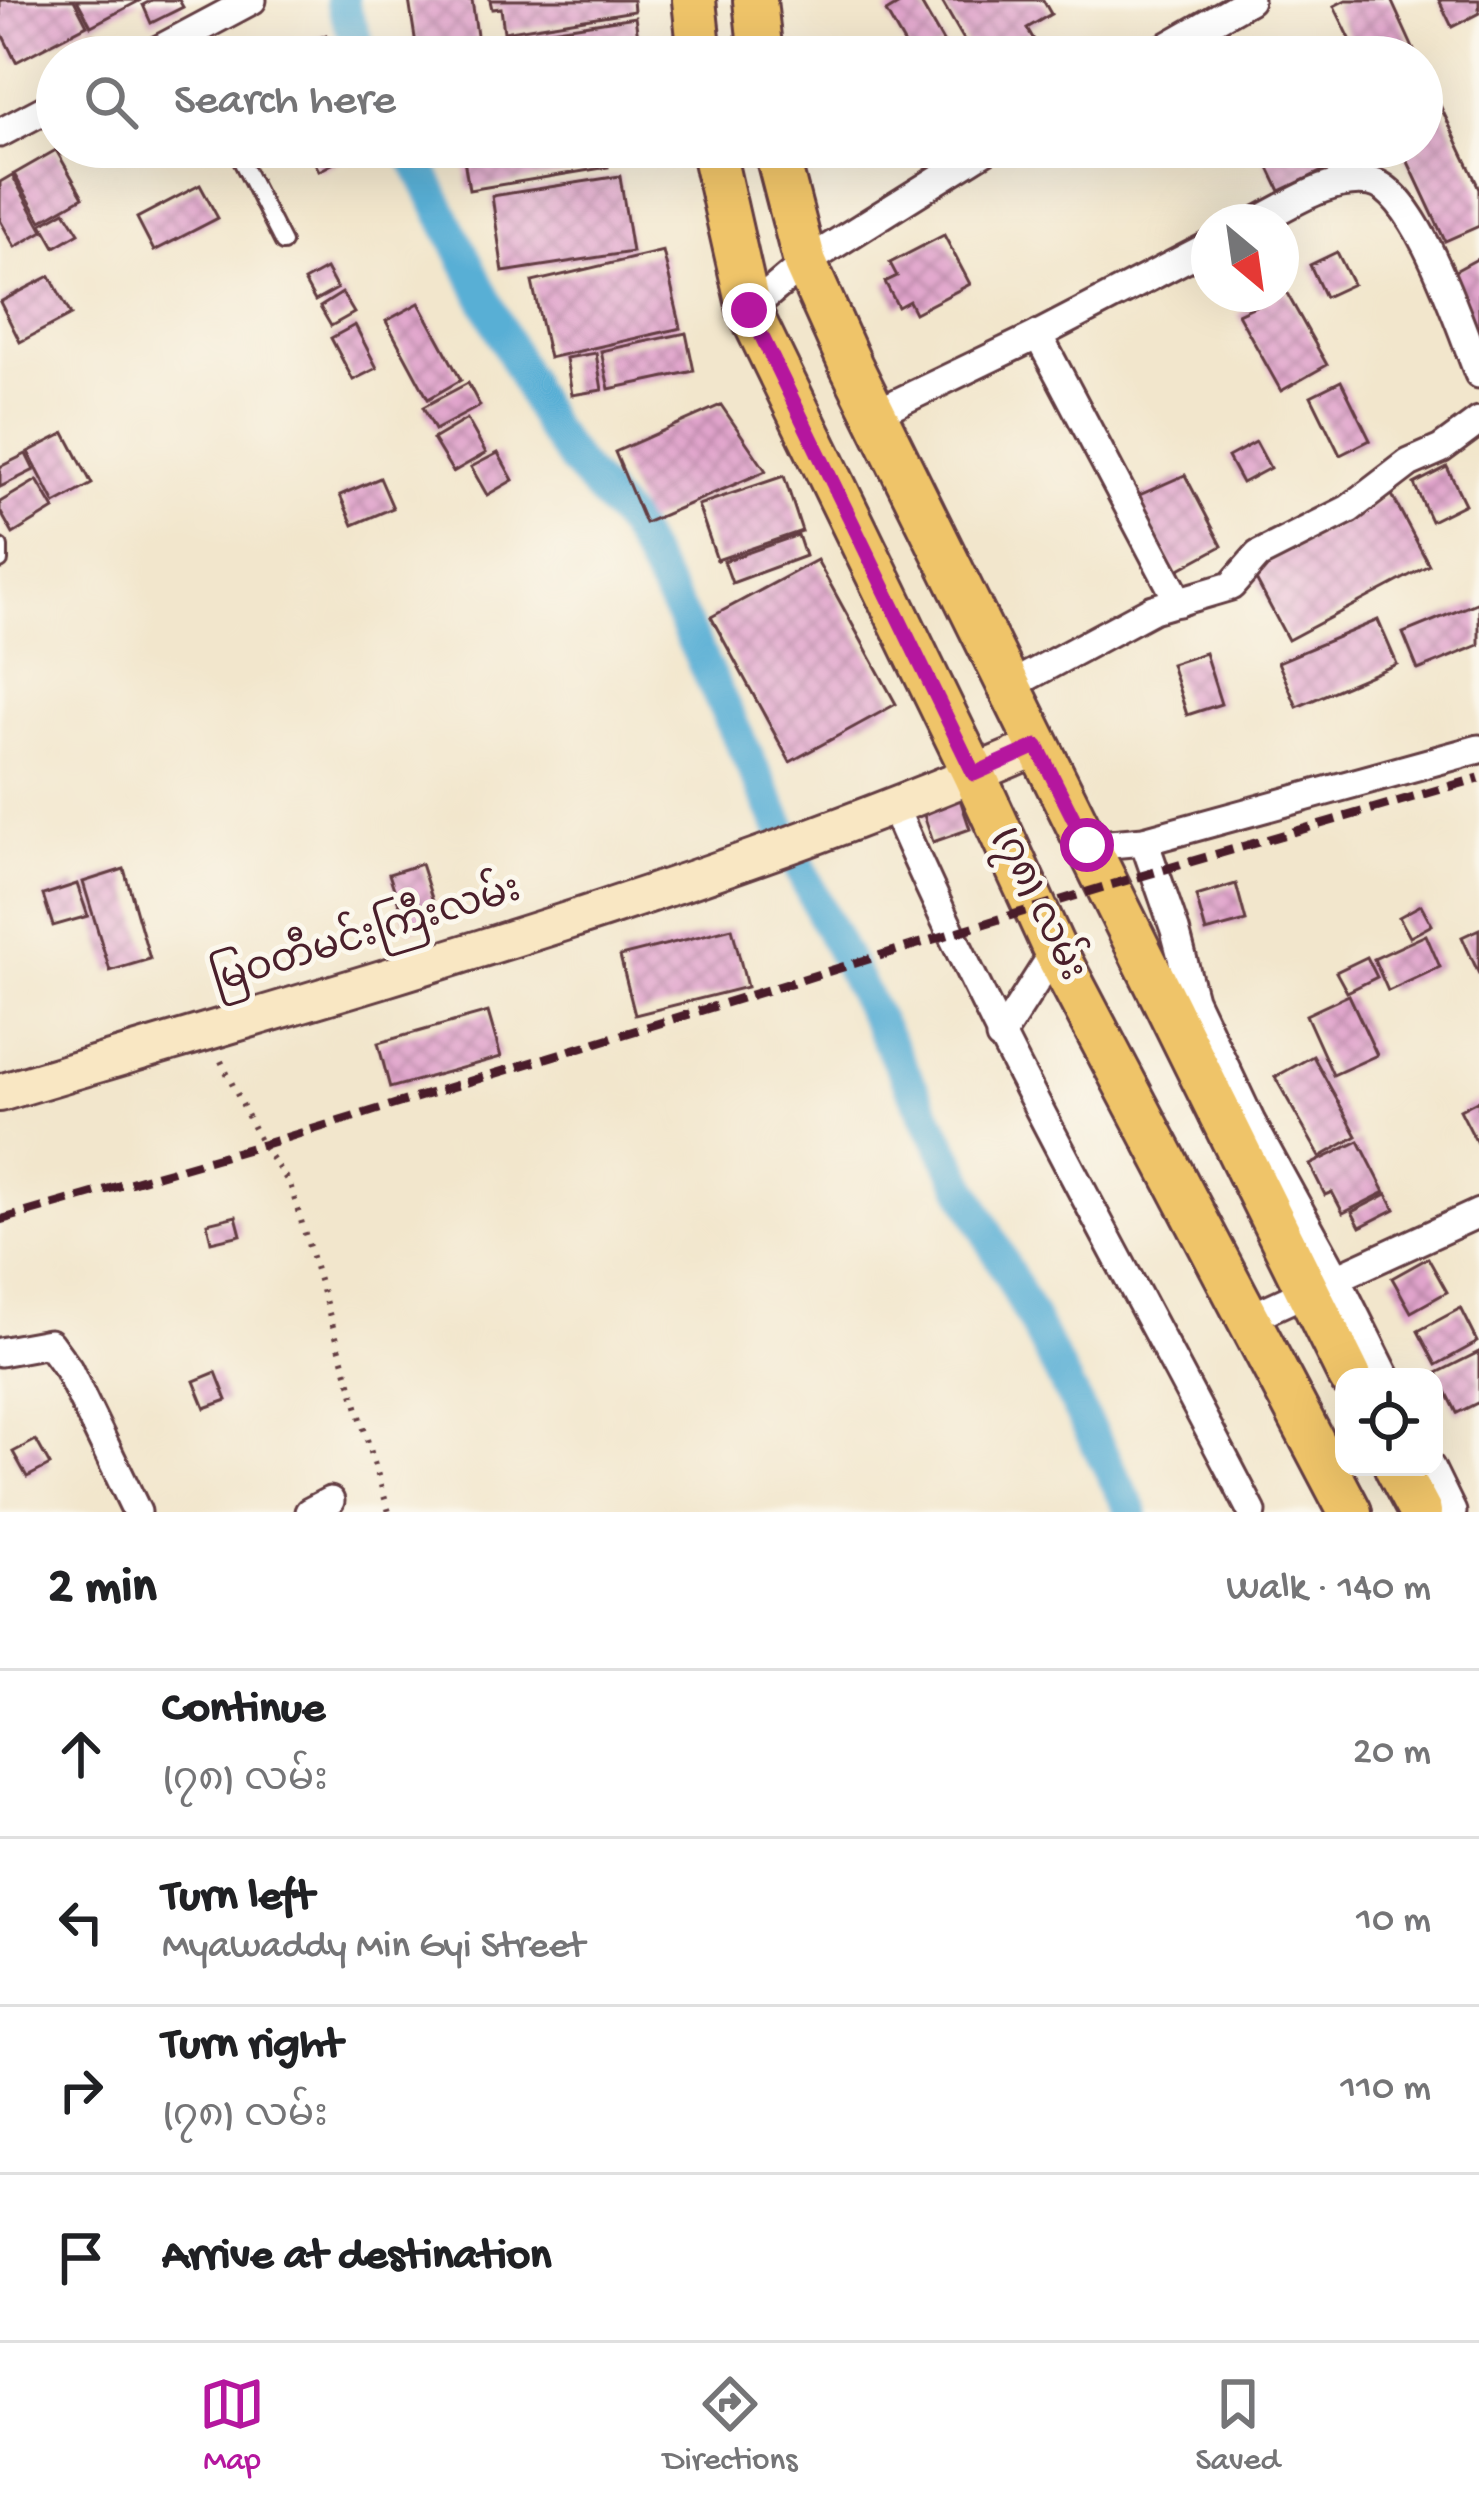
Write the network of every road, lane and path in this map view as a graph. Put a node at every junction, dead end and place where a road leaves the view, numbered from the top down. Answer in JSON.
{"nodes":[{"id":1,"x":252,"y":0,"type":"edge"},
{"id":2,"x":694,"y":0,"type":"edge"},
{"id":3,"x":755,"y":0,"type":"edge"},
{"id":4,"x":1249,"y":0,"type":"edge"},
{"id":5,"x":201,"y":36,"type":"edge"},
{"id":6,"x":698,"y":36,"type":"edge"},
{"id":7,"x":759,"y":36,"type":"edge"},
{"id":8,"x":1186,"y":36,"type":"edge"},
{"id":9,"x":36,"y":114,"type":"edge"},
{"id":10,"x":0,"y":133,"type":"edge"},
{"id":11,"x":245,"y":168,"type":"edge"},
{"id":12,"x":717,"y":168,"type":"edge"},
{"id":13,"x":780,"y":168,"type":"edge"},
{"id":14,"x":957,"y":168,"type":"edge"},
{"id":15,"x":1291,"y":204,"type":"edge"},
{"id":16,"x":283,"y":243,"type":"dead end"},
{"id":17,"x":1191,"y":255,"type":"edge"},
{"id":18,"x":805,"y":263,"type":"junction"},
{"id":19,"x":749,"y":310,"type":"junction"},
{"id":20,"x":1038,"y":335,"type":"junction"},
{"id":21,"x":1479,"y":374,"type":"edge"},
{"id":22,"x":874,"y":414,"type":"junction"},
{"id":23,"x":1479,"y":421,"type":"edge"},
{"id":24,"x":0,"y":547,"type":"edge"},
{"id":25,"x":0,"y":561,"type":"edge"},
{"id":26,"x":1179,"y":602,"type":"junction"},
{"id":27,"x":1008,"y":687,"type":"junction"},
{"id":28,"x":1037,"y":746,"type":"junction"},
{"id":29,"x":1479,"y":749,"type":"edge"},
{"id":30,"x":974,"y":774,"type":"junction"},
{"id":31,"x":893,"y":805,"type":"junction"},
{"id":32,"x":1144,"y":841,"type":"junction"},
{"id":33,"x":1087,"y":845,"type":"junction"},
{"id":34,"x":1055,"y":951,"type":"junction"},
{"id":35,"x":207,"y":1031,"type":"junction"},
{"id":36,"x":1000,"y":1037,"type":"junction"},
{"id":37,"x":0,"y":1093,"type":"edge"},
{"id":38,"x":1479,"y":1213,"type":"edge"},
{"id":39,"x":1321,"y":1284,"type":"junction"},
{"id":40,"x":1249,"y":1318,"type":"junction"},
{"id":41,"x":0,"y":1352,"type":"edge"},
{"id":42,"x":1347,"y":1368,"type":"edge"},
{"id":43,"x":1380,"y":1368,"type":"edge"},
{"id":44,"x":1401,"y":1476,"type":"edge"},
{"id":45,"x":1434,"y":1476,"type":"edge"},
{"id":46,"x":136,"y":1512,"type":"edge"},
{"id":47,"x":389,"y":1512,"type":"edge"},
{"id":48,"x":1252,"y":1512,"type":"edge"},
{"id":49,"x":1350,"y":1512,"type":"edge"},
{"id":50,"x":1420,"y":1512,"type":"edge"},
{"id":51,"x":1452,"y":1512,"type":"edge"}],
"edges":[{"from":1,"to":5,"type":"street"},
{"from":2,"to":6,"type":"main road"},
{"from":3,"to":7,"type":"main road"},
{"from":4,"to":8,"type":"street"},
{"from":9,"to":10,"type":"street"},
{"from":11,"to":16,"type":"lane"},
{"from":12,"to":19,"type":"main road","name":"(၇၈) လမ်း"},
{"from":13,"to":18,"type":"main road","name":"(၇၈) လမ်း"},
{"from":14,"to":18,"type":"street"},
{"from":15,"to":21,"type":"street"},
{"from":17,"to":20,"type":"street"},
{"from":18,"to":19,"type":"street"},
{"from":18,"to":22,"type":"main road","name":"(၇၈) လမ်း"},
{"from":19,"to":30,"type":"main road","name":"(၇၈) လမ်း"},
{"from":20,"to":22,"type":"street"},
{"from":20,"to":26,"type":"street"},
{"from":22,"to":27,"type":"main road","name":"(၇၈) လမ်း"},
{"from":23,"to":26,"type":"street"},
{"from":24,"to":25,"type":"lane"},
{"from":26,"to":27,"type":"street"},
{"from":27,"to":28,"type":"main road","name":"(၇၈) လမ်း"},
{"from":28,"to":30,"type":"main road","name":"မြဝတီမင်းကြီးလမ်း"},
{"from":28,"to":33,"type":"main road","name":"(၇၈) လမ်း"},
{"from":29,"to":32,"type":"street"},
{"from":30,"to":31,"type":"main road","name":"မြဝတီမင်းကြီးလမ်း"},
{"from":30,"to":34,"type":"main road","name":"(၇၈) လမ်း"},
{"from":31,"to":35,"type":"main road","name":"မြဝတီမင်းကြီးလမ်း"},
{"from":31,"to":36,"type":"street"},
{"from":32,"to":33,"type":"street"},
{"from":32,"to":39,"type":"street"},
{"from":33,"to":39,"type":"main road","name":"(၇၈) လမ်း"},
{"from":34,"to":36,"type":"street"},
{"from":34,"to":40,"type":"main road","name":"(၇၈) လမ်း"},
{"from":35,"to":37,"type":"main road","name":"မြဝတီမင်းကြီးလမ်း"},
{"from":35,"to":47,"type":"path"},
{"from":36,"to":48,"type":"street"},
{"from":38,"to":39,"type":"street"},
{"from":39,"to":40,"type":"street"},
{"from":39,"to":42,"type":"main road","name":"(၇၈) လမ်း"},
{"from":39,"to":43,"type":"street"},
{"from":40,"to":49,"type":"main road","name":"(၇၈) လမ်း"},
{"from":41,"to":46,"type":"street"},
{"from":44,"to":50,"type":"main road"},
{"from":45,"to":51,"type":"street"}]}
